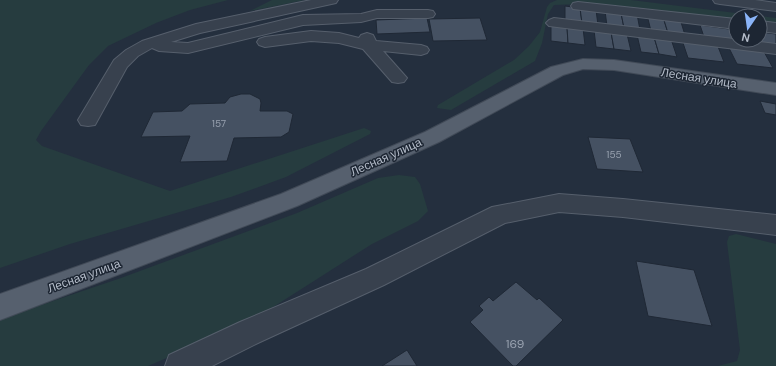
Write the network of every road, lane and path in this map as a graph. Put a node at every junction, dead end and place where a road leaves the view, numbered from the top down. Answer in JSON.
{"nodes":[{"id":1,"x":331,"y":0,"type":"edge"},
{"id":2,"x":720,"y":0,"type":"edge"},
{"id":3,"x":253,"y":3,"type":"dead end"},
{"id":4,"x":578,"y":6,"type":"dead end"},
{"id":5,"x":776,"y":7,"type":"edge"},
{"id":6,"x":428,"y":14,"type":"dead end"},
{"id":7,"x":361,"y":18,"type":"junction"},
{"id":8,"x":554,"y":22,"type":"dead end"},
{"id":9,"x":728,"y":23,"type":"edge"},
{"id":10,"x":196,"y":29,"type":"junction"},
{"id":11,"x":148,"y":44,"type":"junction"},
{"id":12,"x":369,"y":45,"type":"junction"},
{"id":13,"x":188,"y":48,"type":"junction"},
{"id":14,"x":776,"y":49,"type":"edge"},
{"id":15,"x":420,"y":50,"type":"dead end"},
{"id":16,"x":398,"y":78,"type":"dead end"},
{"id":17,"x":776,"y":89,"type":"edge"},
{"id":18,"x":88,"y":120,"type":"dead end"},
{"id":19,"x":776,"y":225,"type":"edge"},
{"id":20,"x":0,"y":307,"type":"edge"},
{"id":21,"x":180,"y":366,"type":"edge"}],
"edges":[{"from":1,"to":10,"type":"street"},
{"from":2,"to":5,"type":"street"},
{"from":3,"to":10,"type":"street"},
{"from":4,"to":9,"type":"street"},
{"from":6,"to":7,"type":"street"},
{"from":7,"to":12,"type":"street"},
{"from":7,"to":13,"type":"street"},
{"from":8,"to":14,"type":"street"},
{"from":10,"to":11,"type":"street"},
{"from":11,"to":13,"type":"street"},
{"from":11,"to":18,"type":"street"},
{"from":12,"to":13,"type":"street"},
{"from":12,"to":15,"type":"street"},
{"from":12,"to":16,"type":"street"},
{"from":17,"to":20,"type":"main road","name":"Лесная улица"},
{"from":19,"to":21,"type":"street"}]}
